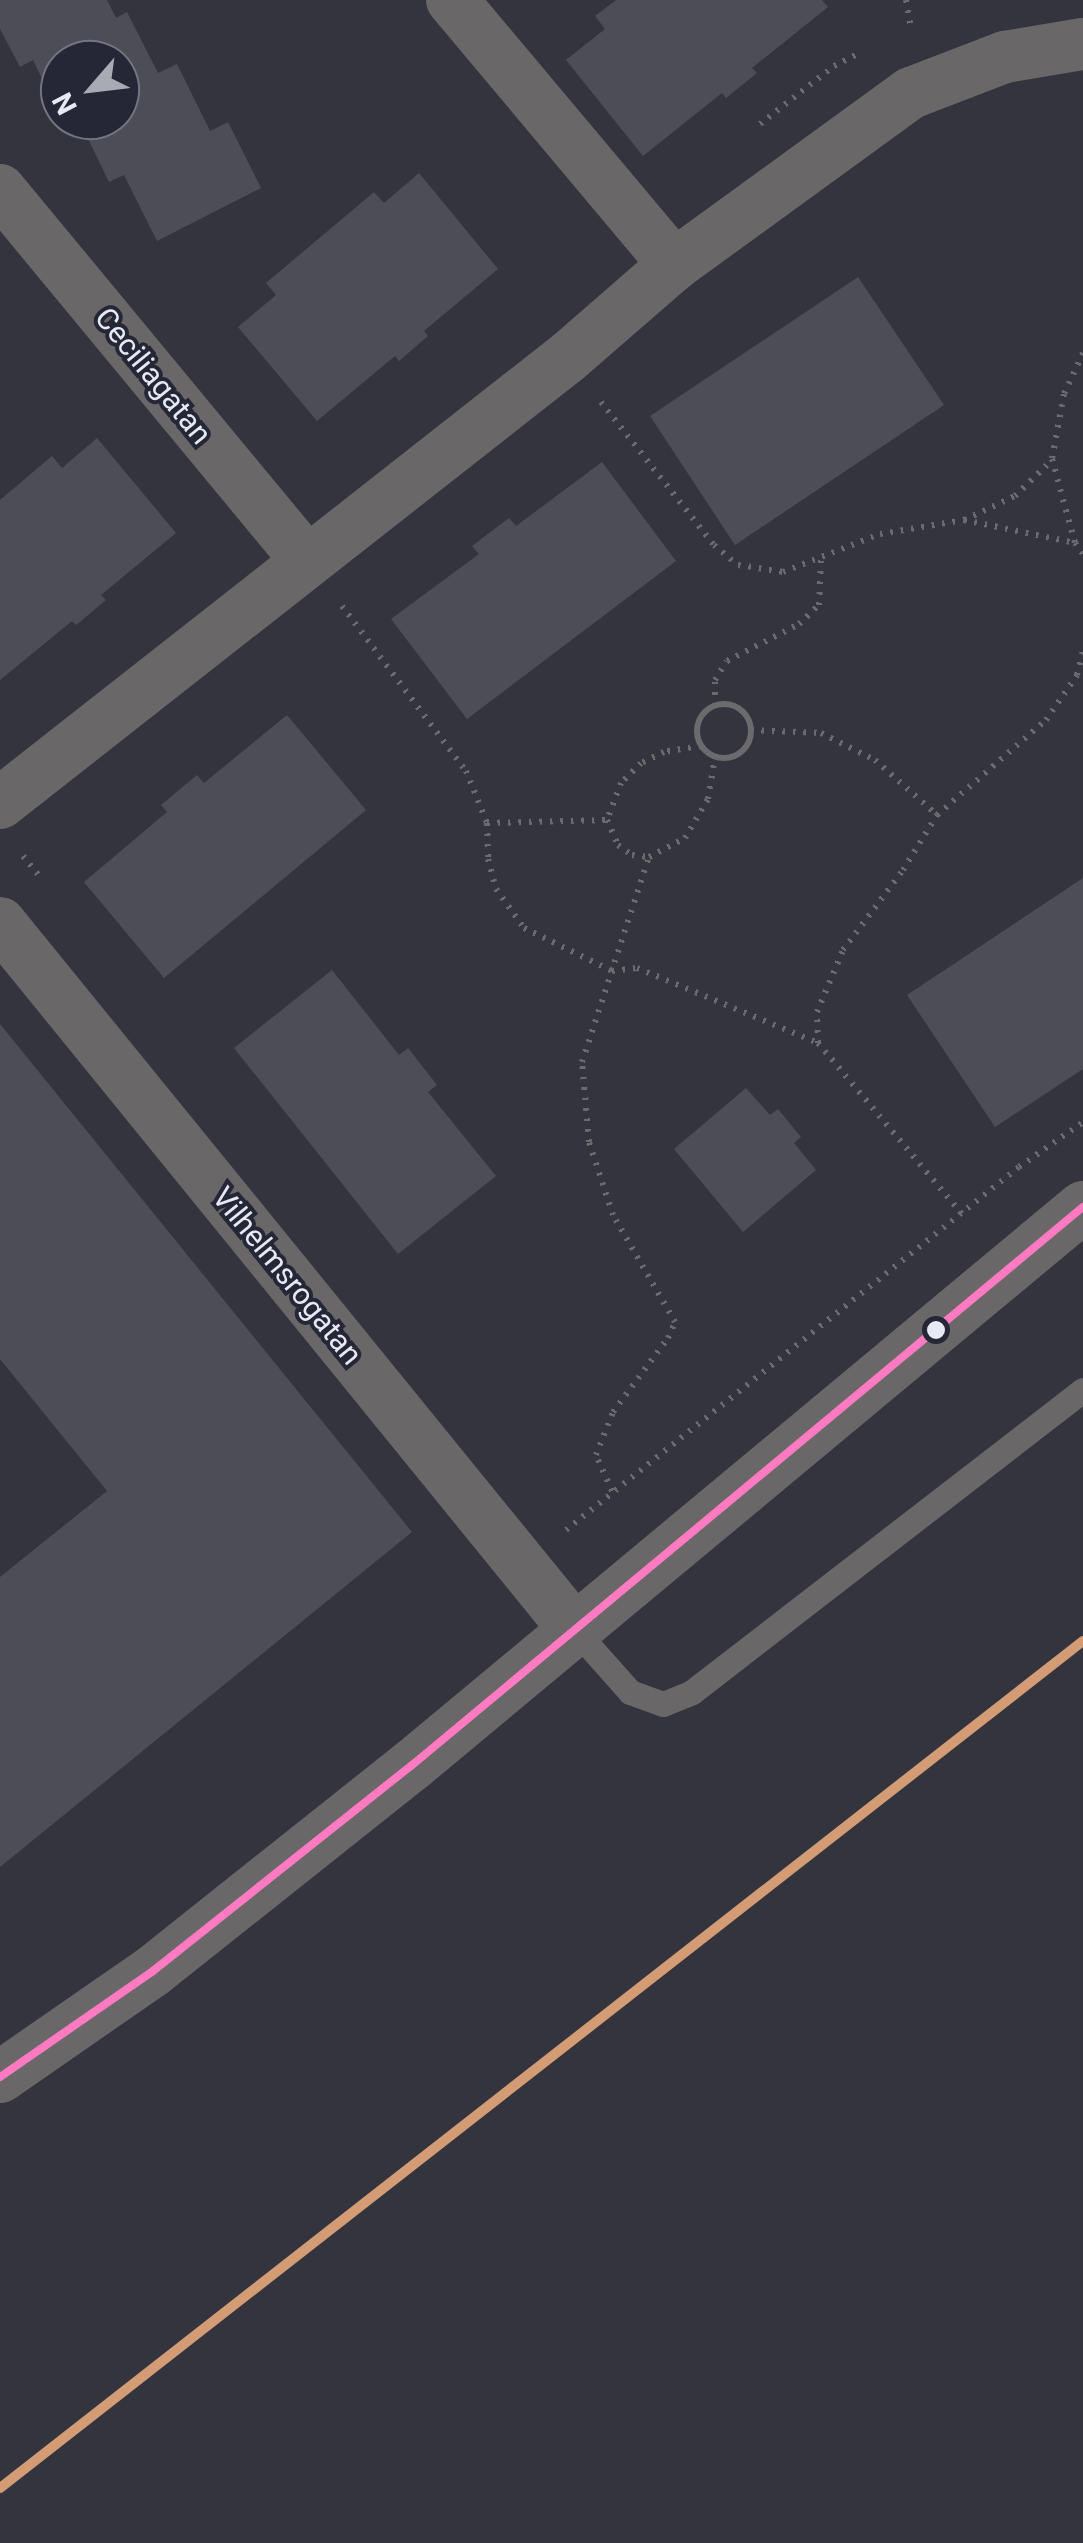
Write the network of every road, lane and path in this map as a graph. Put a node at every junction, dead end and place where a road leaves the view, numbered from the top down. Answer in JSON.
{"nodes":[{"id":1,"x":452,"y":0,"type":"edge"},
{"id":2,"x":906,"y":0,"type":"edge"},
{"id":3,"x":911,"y":28,"type":"dead end"},
{"id":4,"x":1083,"y":44,"type":"edge"},
{"id":5,"x":0,"y":190,"type":"edge"},
{"id":6,"x":674,"y":265,"type":"junction"},
{"id":7,"x":1083,"y":353,"type":"edge"},
{"id":8,"x":567,"y":358,"type":"junction"},
{"id":9,"x":1052,"y":459,"type":"junction"},
{"id":10,"x":964,"y":520,"type":"junction"},
{"id":11,"x":1074,"y":543,"type":"junction"},
{"id":12,"x":1083,"y":554,"type":"edge"},
{"id":13,"x":821,"y":560,"type":"junction"},
{"id":14,"x":307,"y":561,"type":"junction"},
{"id":15,"x":1083,"y":651,"type":"edge"},
{"id":16,"x":715,"y":705,"type":"junction"},
{"id":17,"x":752,"y":730,"type":"junction"},
{"id":18,"x":701,"y":746,"type":"junction"},
{"id":19,"x":715,"y":756,"type":"junction"},
{"id":20,"x":0,"y":803,"type":"edge"},
{"id":21,"x":937,"y":815,"type":"junction"},
{"id":22,"x":607,"y":820,"type":"junction"},
{"id":23,"x":487,"y":823,"type":"junction"},
{"id":24,"x":650,"y":856,"type":"junction"},
{"id":25,"x":0,"y":922,"type":"edge"},
{"id":26,"x":612,"y":972,"type":"junction"},
{"id":27,"x":818,"y":1043,"type":"junction"},
{"id":28,"x":1083,"y":1122,"type":"edge"},
{"id":29,"x":1083,"y":1207,"type":"edge"},
{"id":30,"x":963,"y":1215,"type":"junction"},
{"id":31,"x":1083,"y":1390,"type":"edge"},
{"id":32,"x":612,"y":1491,"type":"junction"},
{"id":33,"x":520,"y":1564,"type":"junction"},
{"id":34,"x":575,"y":1630,"type":"junction"},
{"id":35,"x":6,"y":2059,"type":"edge"}],
"edges":[{"from":1,"to":6,"type":"street"},
{"from":2,"to":3,"type":"path"},
{"from":4,"to":6,"type":"street"},
{"from":5,"to":14,"type":"street","name":"Ceciliagatan"},
{"from":6,"to":8,"type":"street"},
{"from":7,"to":9,"type":"path"},
{"from":8,"to":13,"type":"path"},
{"from":8,"to":14,"type":"street"},
{"from":9,"to":10,"type":"path"},
{"from":9,"to":11,"type":"path"},
{"from":10,"to":11,"type":"path"},
{"from":10,"to":13,"type":"path"},
{"from":11,"to":12,"type":"path"},
{"from":13,"to":16,"type":"path"},
{"from":14,"to":20,"type":"street"},
{"from":14,"to":23,"type":"path"},
{"from":15,"to":21,"type":"path"},
{"from":16,"to":17,"type":"path"},
{"from":16,"to":18,"type":"path"},
{"from":17,"to":19,"type":"path"},
{"from":17,"to":21,"type":"path"},
{"from":18,"to":19,"type":"path"},
{"from":18,"to":22,"type":"path"},
{"from":19,"to":24,"type":"path"},
{"from":21,"to":27,"type":"path"},
{"from":22,"to":23,"type":"path"},
{"from":22,"to":24,"type":"path"},
{"from":23,"to":26,"type":"path"},
{"from":24,"to":26,"type":"path"},
{"from":25,"to":33,"type":"street","name":"Vilhelmsrogatan"},
{"from":26,"to":27,"type":"path"},
{"from":26,"to":32,"type":"path"},
{"from":27,"to":30,"type":"path"},
{"from":28,"to":30,"type":"path"},
{"from":29,"to":34,"type":"street"},
{"from":30,"to":32,"type":"path"},
{"from":31,"to":34,"type":"lane"},
{"from":32,"to":33,"type":"path"},
{"from":33,"to":34,"type":"street","name":"Vilhelmsrogatan"},
{"from":34,"to":35,"type":"street"}]}
